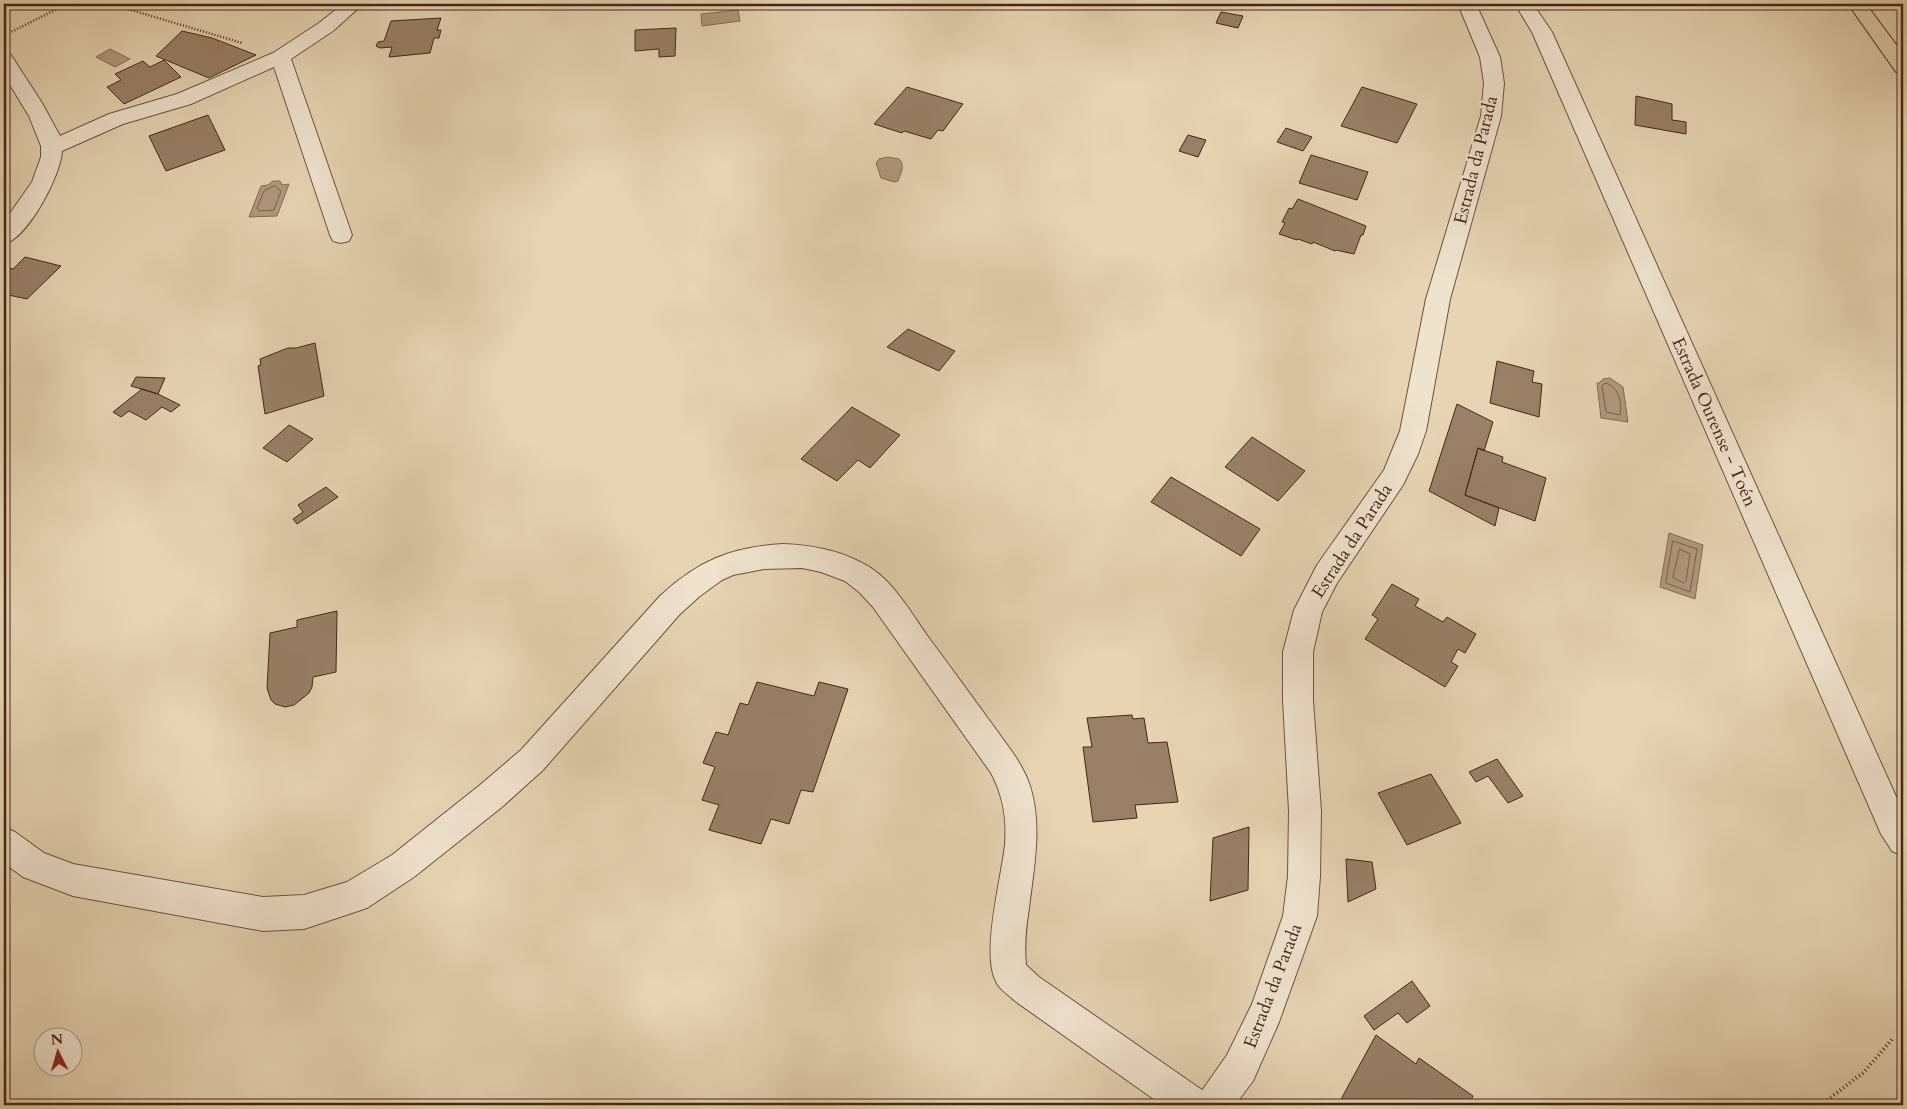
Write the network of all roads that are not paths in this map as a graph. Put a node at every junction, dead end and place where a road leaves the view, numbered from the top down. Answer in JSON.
{"nodes":[{"id":1,"x":354,"y":4,"type":"edge"},
{"id":2,"x":1466,"y":4,"type":"edge"},
{"id":3,"x":1524,"y":4,"type":"edge"},
{"id":4,"x":1857,"y":4,"type":"edge"},
{"id":5,"x":280,"y":57,"type":"junction"},
{"id":6,"x":4,"y":60,"type":"edge"},
{"id":7,"x":1903,"y":68,"type":"edge"},
{"id":8,"x":50,"y":140,"type":"junction"},
{"id":9,"x":341,"y":235,"type":"dead end"},
{"id":10,"x":4,"y":236,"type":"edge"},
{"id":11,"x":1903,"y":840,"type":"edge"},
{"id":12,"x":4,"y":843,"type":"edge"},
{"id":13,"x":1192,"y":1105,"type":"edge"},
{"id":14,"x":1214,"y":1105,"type":"edge"}],
"edges":[{"from":1,"to":5,"type":"street"},
{"from":2,"to":14,"type":"street","name":"Estrada da Parada"},
{"from":3,"to":11,"type":"street","name":"Estrada Ourense - Toén"},
{"from":4,"to":7,"type":"highway"},
{"from":5,"to":8,"type":"street"},
{"from":5,"to":9,"type":"street"},
{"from":6,"to":8,"type":"street"},
{"from":8,"to":10,"type":"street"},
{"from":12,"to":13,"type":"street"}]}
